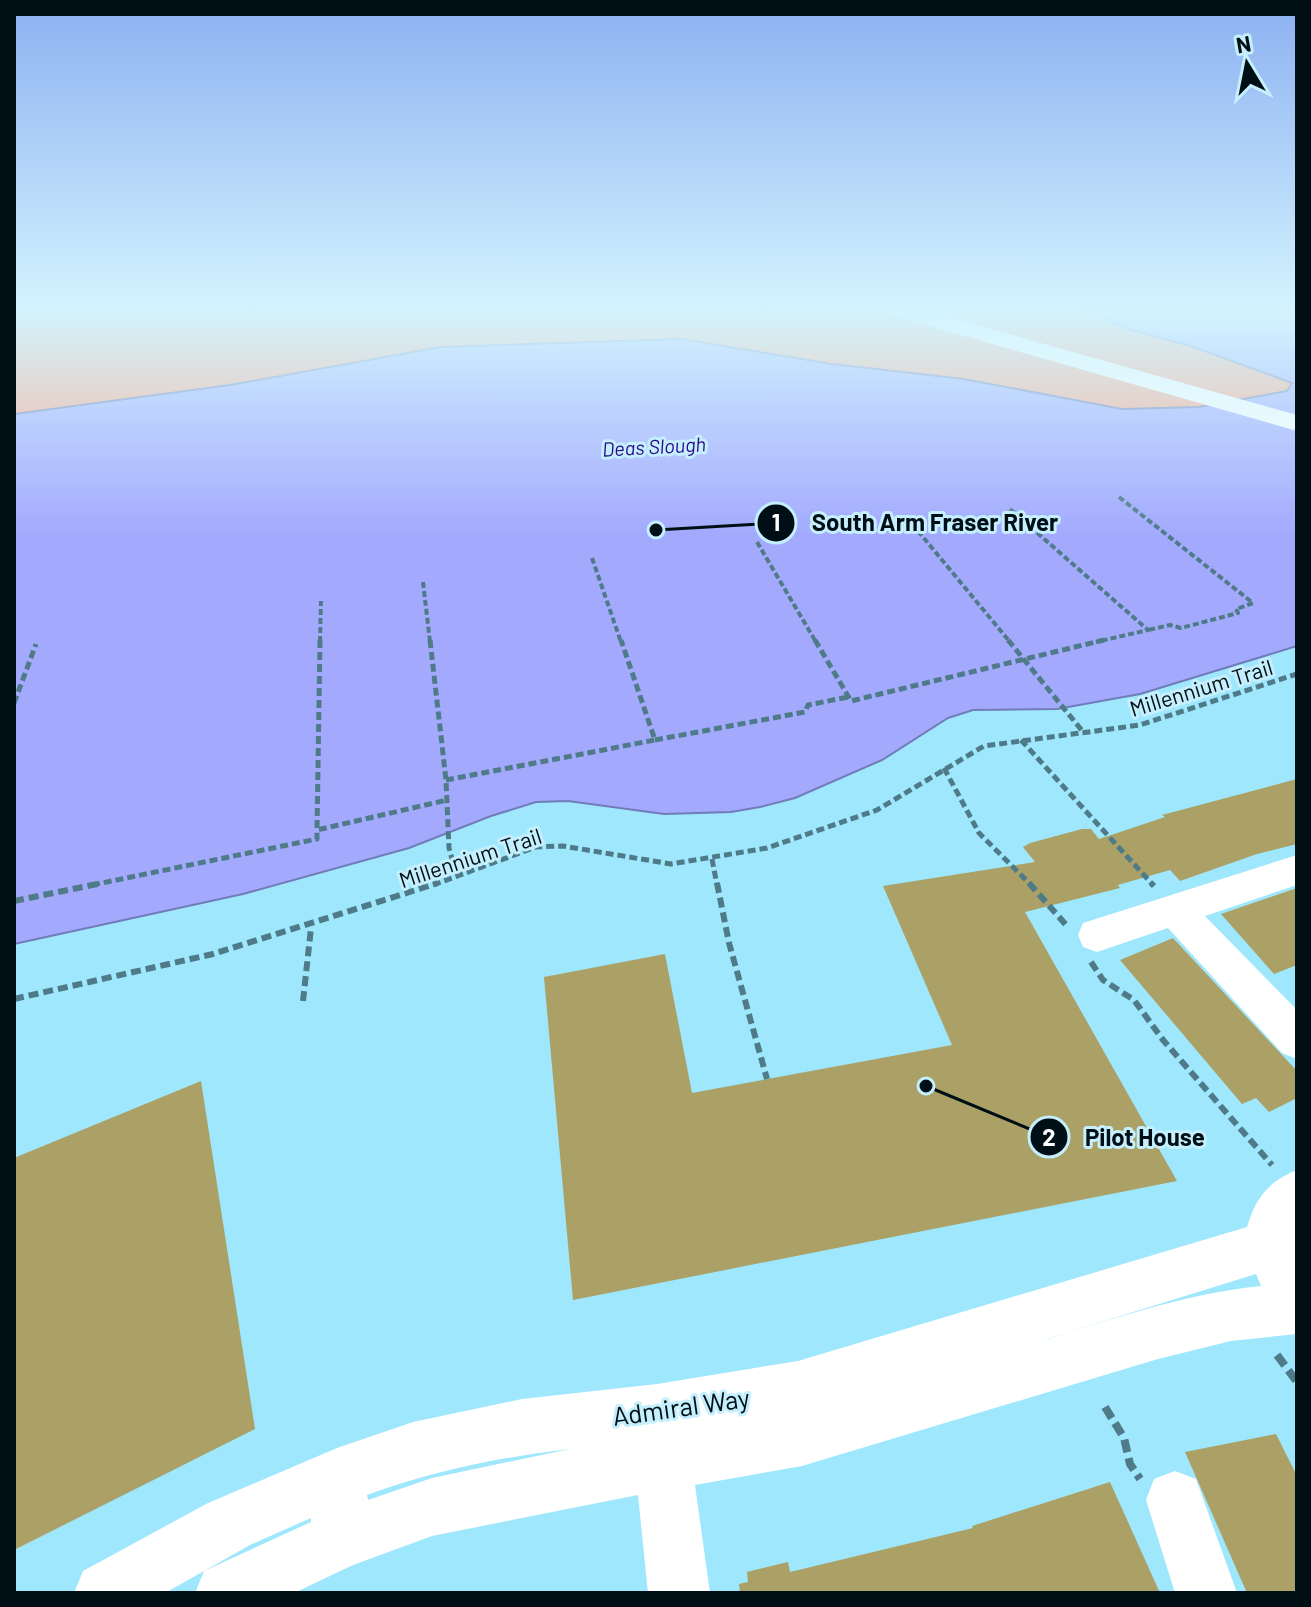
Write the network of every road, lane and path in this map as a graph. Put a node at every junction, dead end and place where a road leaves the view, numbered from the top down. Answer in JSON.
{"nodes":[{"id":1,"x":1177,"y":385,"type":"edge"},
{"id":2,"x":1179,"y":385,"type":"edge"},
{"id":3,"x":1196,"y":390,"type":"junction"},
{"id":4,"x":1297,"y":413,"type":"edge"},
{"id":5,"x":1297,"y":423,"type":"edge"},
{"id":6,"x":1119,"y":497,"type":"dead end"},
{"id":7,"x":1010,"y":509,"type":"dead end"},
{"id":8,"x":918,"y":531,"type":"dead end"},
{"id":9,"x":757,"y":542,"type":"dead end"},
{"id":10,"x":592,"y":558,"type":"dead end"},
{"id":11,"x":423,"y":582,"type":"dead end"},
{"id":12,"x":321,"y":601,"type":"dead end"},
{"id":13,"x":1148,"y":630,"type":"junction"},
{"id":14,"x":36,"y":644,"type":"dead end"},
{"id":15,"x":1023,"y":662,"type":"junction"},
{"id":16,"x":1297,"y":674,"type":"edge"},
{"id":17,"x":848,"y":697,"type":"junction"},
{"id":18,"x":14,"y":703,"type":"edge"},
{"id":19,"x":1084,"y":733,"type":"junction"},
{"id":20,"x":655,"y":740,"type":"junction"},
{"id":21,"x":1020,"y":740,"type":"junction"},
{"id":22,"x":944,"y":768,"type":"junction"},
{"id":23,"x":446,"y":780,"type":"junction"},
{"id":24,"x":447,"y":800,"type":"junction"},
{"id":25,"x":317,"y":830,"type":"junction"},
{"id":26,"x":711,"y":859,"type":"junction"},
{"id":27,"x":1297,"y":870,"type":"edge"},
{"id":28,"x":457,"y":877,"type":"junction"},
{"id":29,"x":14,"y":901,"type":"edge"},
{"id":30,"x":1176,"y":911,"type":"junction"},
{"id":31,"x":311,"y":928,"type":"junction"},
{"id":32,"x":1085,"y":941,"type":"junction"},
{"id":33,"x":14,"y":999,"type":"edge"},
{"id":34,"x":303,"y":1001,"type":"dead end"},
{"id":35,"x":1297,"y":1039,"type":"edge"},
{"id":36,"x":767,"y":1079,"type":"dead end"},
{"id":37,"x":1285,"y":1180,"type":"edge"},
{"id":38,"x":1271,"y":1245,"type":"junction"},
{"id":39,"x":1297,"y":1300,"type":"edge"},
{"id":40,"x":1287,"y":1332,"type":"edge"},
{"id":41,"x":1297,"y":1382,"type":"edge"},
{"id":42,"x":1105,"y":1407,"type":"dead end"},
{"id":43,"x":660,"y":1438,"type":"junction"},
{"id":44,"x":337,"y":1477,"type":"junction"},
{"id":45,"x":1175,"y":1500,"type":"joint"},
{"id":46,"x":342,"y":1539,"type":"junction"},
{"id":47,"x":105,"y":1593,"type":"edge"},
{"id":48,"x":226,"y":1593,"type":"edge"},
{"id":49,"x":679,"y":1593,"type":"edge"},
{"id":50,"x":1206,"y":1593,"type":"edge"}],
"edges":[{"from":1,"to":3,"type":"highway"},
{"from":2,"to":3,"type":"highway"},
{"from":3,"to":4,"type":"highway"},
{"from":3,"to":5,"type":"highway"},
{"from":6,"to":13,"type":"path"},
{"from":7,"to":13,"type":"path"},
{"from":8,"to":15,"type":"path"},
{"from":9,"to":17,"type":"path"},
{"from":10,"to":20,"type":"path"},
{"from":11,"to":23,"type":"path"},
{"from":12,"to":25,"type":"path"},
{"from":13,"to":15,"type":"path"},
{"from":14,"to":18,"type":"path"},
{"from":15,"to":17,"type":"path"},
{"from":15,"to":19,"type":"path"},
{"from":16,"to":19,"type":"path","name":"Millennium Trail"},
{"from":17,"to":20,"type":"path"},
{"from":19,"to":21,"type":"path","name":"Millennium Trail"},
{"from":20,"to":23,"type":"path"},
{"from":21,"to":22,"type":"path","name":"Millennium Trail"},
{"from":21,"to":30,"type":"path"},
{"from":22,"to":26,"type":"path","name":"Millennium Trail"},
{"from":22,"to":32,"type":"path"},
{"from":23,"to":24,"type":"path"},
{"from":24,"to":25,"type":"path"},
{"from":24,"to":28,"type":"path"},
{"from":25,"to":29,"type":"path"},
{"from":26,"to":28,"type":"path","name":"Millennium Trail"},
{"from":26,"to":36,"type":"path"},
{"from":27,"to":30,"type":"street"},
{"from":28,"to":31,"type":"path","name":"Millennium Trail"},
{"from":30,"to":32,"type":"street"},
{"from":30,"to":35,"type":"street"},
{"from":31,"to":33,"type":"path","name":"Millennium Trail"},
{"from":31,"to":34,"type":"path"},
{"from":32,"to":37,"type":"path"},
{"from":37,"to":38,"type":"street"},
{"from":38,"to":39,"type":"street"},
{"from":38,"to":43,"type":"street","name":"Admiral Way"},
{"from":40,"to":41,"type":"path"},
{"from":40,"to":43,"type":"street","name":"Admiral Way"},
{"from":42,"to":45,"type":"path"},
{"from":43,"to":44,"type":"street","name":"Admiral Way"},
{"from":43,"to":46,"type":"street","name":"Admiral Way"},
{"from":43,"to":49,"type":"street"},
{"from":44,"to":46,"type":"street"},
{"from":44,"to":47,"type":"street","name":"Admiral Way"},
{"from":45,"to":50,"type":"street"},
{"from":46,"to":48,"type":"street","name":"Admiral Way"}]}
